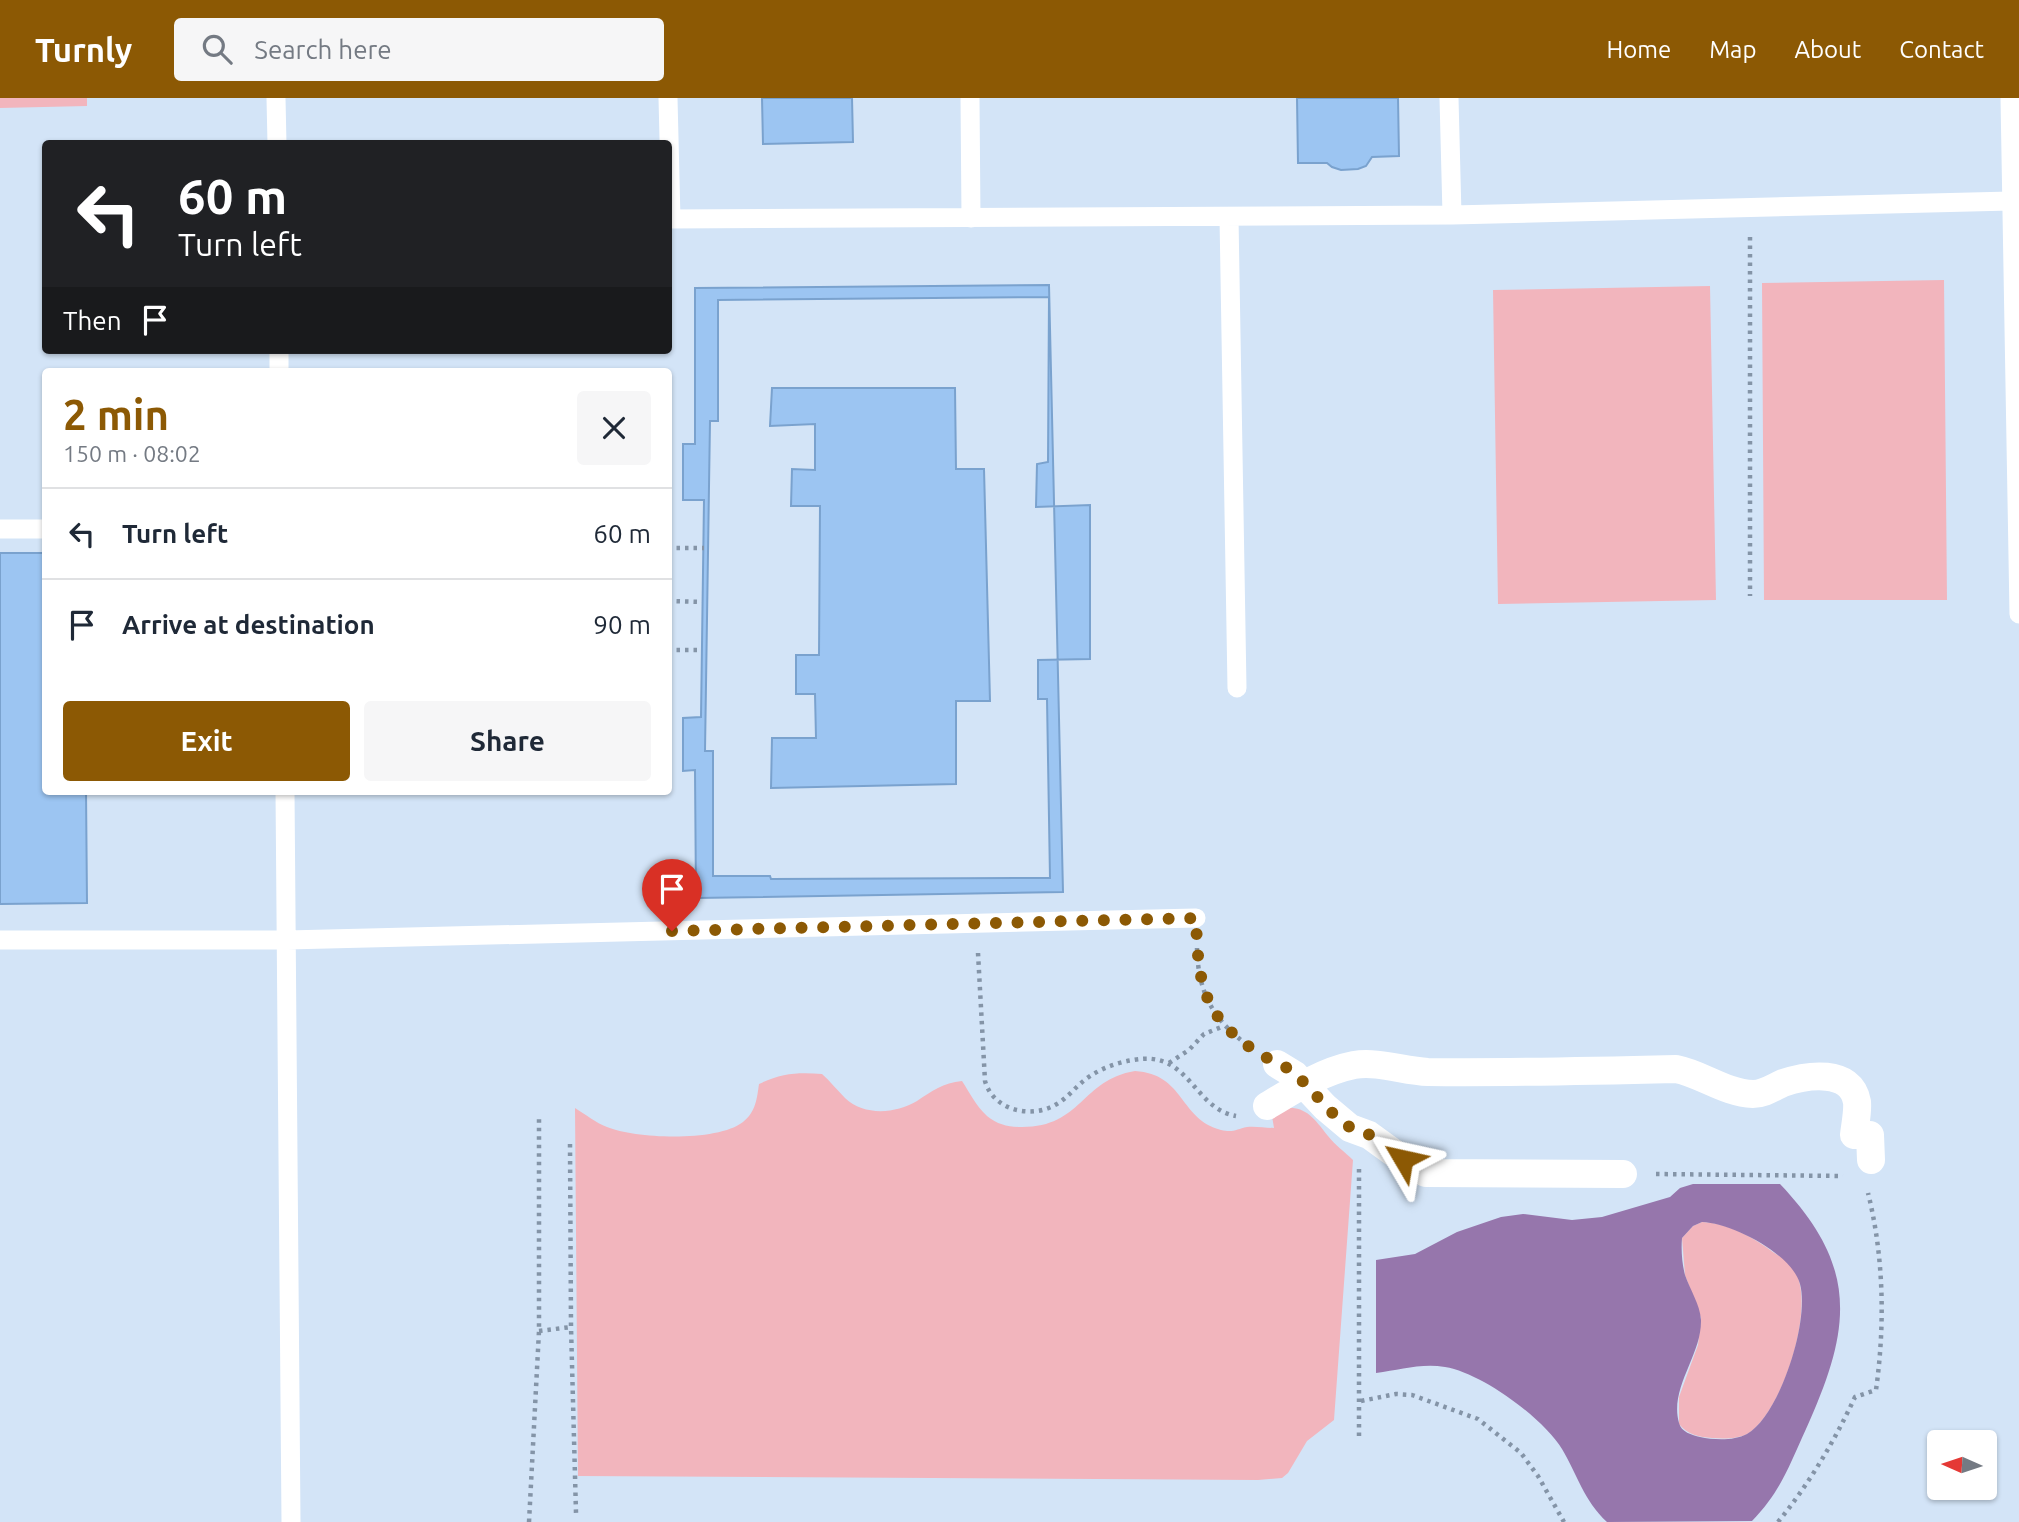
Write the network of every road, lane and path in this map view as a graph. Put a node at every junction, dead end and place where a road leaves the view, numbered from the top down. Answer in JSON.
{"nodes":[{"id":1,"x":276,"y":98,"type":"edge"},
{"id":2,"x":668,"y":98,"type":"edge"},
{"id":3,"x":970,"y":98,"type":"edge"},
{"id":4,"x":1449,"y":98,"type":"edge"},
{"id":5,"x":2010,"y":98,"type":"edge"},
{"id":6,"x":277,"y":140,"type":"edge"},
{"id":7,"x":669,"y":140,"type":"edge"},
{"id":8,"x":2011,"y":201,"type":"junction"},
{"id":9,"x":1750,"y":208,"type":"junction"},
{"id":10,"x":1452,"y":215,"type":"junction"},
{"id":11,"x":1229,"y":217,"type":"junction"},
{"id":12,"x":971,"y":218,"type":"junction"},
{"id":13,"x":672,"y":219,"type":"edge"},
{"id":14,"x":2017,"y":389,"type":"edge"},
{"id":15,"x":42,"y":529,"type":"edge"},
{"id":16,"x":0,"y":530,"type":"edge"},
{"id":17,"x":672,"y":548,"type":"edge"},
{"id":18,"x":704,"y":548,"type":"dead end"},
{"id":19,"x":1750,"y":596,"type":"dead end"},
{"id":20,"x":672,"y":601,"type":"edge"},
{"id":21,"x":702,"y":602,"type":"dead end"},
{"id":22,"x":2019,"y":614,"type":"edge"},
{"id":23,"x":672,"y":650,"type":"edge"},
{"id":24,"x":701,"y":650,"type":"dead end"},
{"id":25,"x":1237,"y":688,"type":"dead end"},
{"id":26,"x":285,"y":795,"type":"edge"},
{"id":27,"x":1196,"y":918,"type":"joint"},
{"id":28,"x":976,"y":925,"type":"junction"},
{"id":29,"x":0,"y":940,"type":"edge"},
{"id":30,"x":287,"y":940,"type":"junction"},
{"id":31,"x":1224,"y":1026,"type":"junction"},
{"id":32,"x":1168,"y":1063,"type":"junction"},
{"id":33,"x":1277,"y":1064,"type":"joint"},
{"id":34,"x":1303,"y":1084,"type":"junction"},
{"id":35,"x":1267,"y":1106,"type":"joint"},
{"id":36,"x":539,"y":1119,"type":"dead end"},
{"id":37,"x":570,"y":1144,"type":"dead end"},
{"id":38,"x":1359,"y":1159,"type":"dead end"},
{"id":39,"x":1862,"y":1168,"type":"joint"},
{"id":40,"x":1623,"y":1174,"type":"joint"},
{"id":41,"x":1868,"y":1193,"type":"dead end"},
{"id":42,"x":571,"y":1327,"type":"junction"},
{"id":43,"x":538,"y":1331,"type":"junction"},
{"id":44,"x":1361,"y":1401,"type":"junction"},
{"id":45,"x":1359,"y":1437,"type":"dead end"},
{"id":46,"x":576,"y":1513,"type":"dead end"},
{"id":47,"x":291,"y":1522,"type":"edge"},
{"id":48,"x":529,"y":1522,"type":"edge"},
{"id":49,"x":1564,"y":1522,"type":"edge"},
{"id":50,"x":1778,"y":1522,"type":"edge"}],
"edges":[{"from":1,"to":6,"type":"lane"},
{"from":2,"to":7,"type":"lane"},
{"from":3,"to":12,"type":"lane"},
{"from":4,"to":10,"type":"lane"},
{"from":5,"to":8,"type":"lane"},
{"from":8,"to":9,"type":"lane"},
{"from":8,"to":14,"type":"lane"},
{"from":9,"to":10,"type":"lane"},
{"from":9,"to":19,"type":"path"},
{"from":10,"to":11,"type":"lane"},
{"from":11,"to":12,"type":"lane"},
{"from":11,"to":25,"type":"lane"},
{"from":12,"to":13,"type":"lane"},
{"from":14,"to":22,"type":"lane"},
{"from":15,"to":16,"type":"lane"},
{"from":17,"to":18,"type":"path"},
{"from":20,"to":21,"type":"path"},
{"from":23,"to":24,"type":"path"},
{"from":26,"to":30,"type":"lane"},
{"from":27,"to":28,"type":"lane"},
{"from":27,"to":31,"type":"path"},
{"from":28,"to":30,"type":"lane"},
{"from":28,"to":32,"type":"path"},
{"from":29,"to":30,"type":"lane"},
{"from":30,"to":47,"type":"lane"},
{"from":31,"to":32,"type":"path"},
{"from":31,"to":33,"type":"path"},
{"from":32,"to":35,"type":"path"},
{"from":33,"to":34,"type":"street"},
{"from":34,"to":35,"type":"street"},
{"from":34,"to":39,"type":"street"},
{"from":34,"to":40,"type":"street"},
{"from":36,"to":43,"type":"path"},
{"from":37,"to":42,"type":"path"},
{"from":38,"to":44,"type":"path"},
{"from":39,"to":40,"type":"path"},
{"from":41,"to":50,"type":"path"},
{"from":42,"to":43,"type":"path"},
{"from":42,"to":46,"type":"path"},
{"from":43,"to":48,"type":"path"},
{"from":44,"to":45,"type":"path"},
{"from":44,"to":49,"type":"path"}]}
